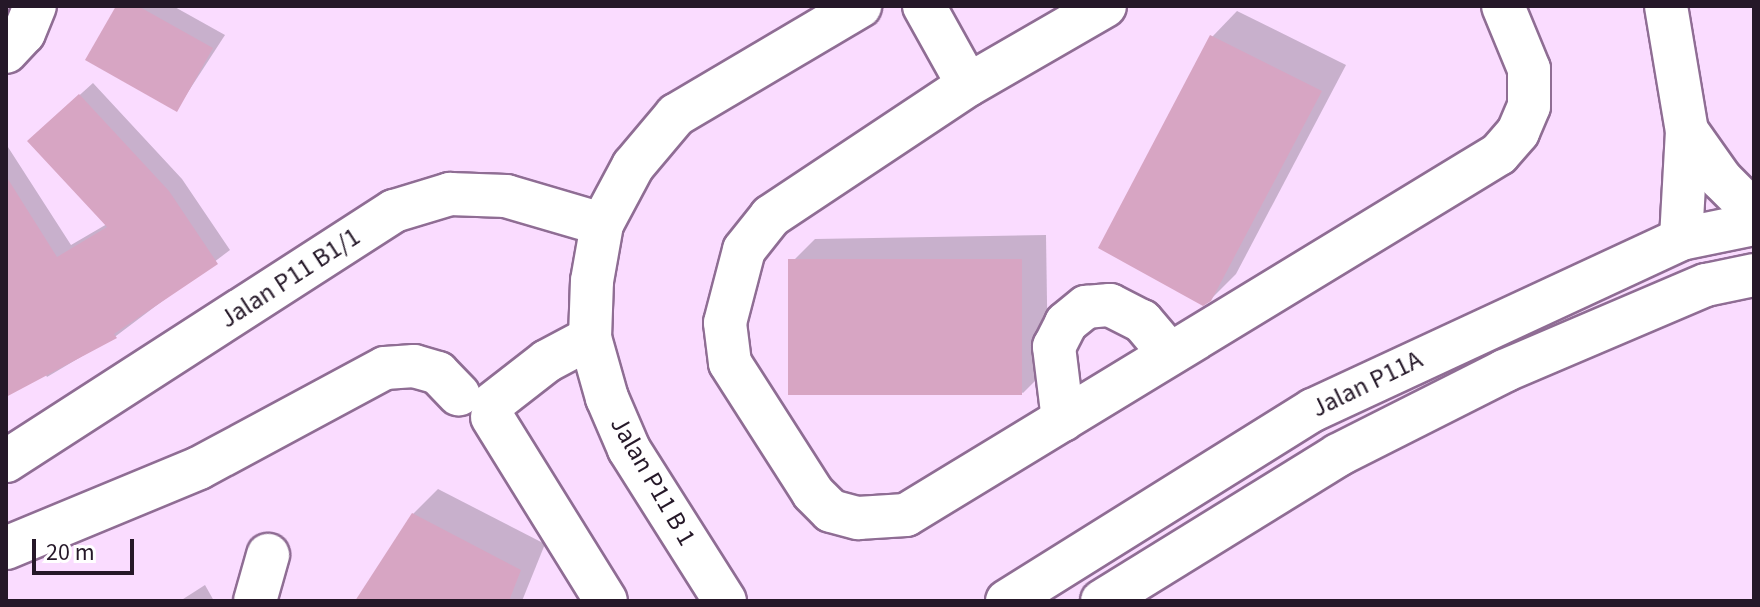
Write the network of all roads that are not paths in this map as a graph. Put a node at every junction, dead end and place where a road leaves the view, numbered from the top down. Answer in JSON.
{"nodes":[{"id":1,"x":35,"y":6,"type":"edge"},
{"id":2,"x":860,"y":6,"type":"edge"},
{"id":3,"x":924,"y":6,"type":"edge"},
{"id":4,"x":1105,"y":6,"type":"edge"},
{"id":5,"x":1503,"y":6,"type":"edge"},
{"id":6,"x":1666,"y":6,"type":"edge"},
{"id":7,"x":6,"y":52,"type":"edge"},
{"id":8,"x":968,"y":85,"type":"junction"},
{"id":9,"x":1687,"y":131,"type":"junction"},
{"id":10,"x":1754,"y":212,"type":"edge"},
{"id":11,"x":602,"y":224,"type":"junction"},
{"id":12,"x":1754,"y":224,"type":"edge"},
{"id":13,"x":1681,"y":239,"type":"junction"},
{"id":14,"x":1754,"y":275,"type":"edge"},
{"id":15,"x":590,"y":338,"type":"junction"},
{"id":16,"x":1170,"y":354,"type":"junction"},
{"id":17,"x":481,"y":405,"type":"junction"},
{"id":18,"x":1063,"y":420,"type":"junction"},
{"id":19,"x":6,"y":461,"type":"edge"},
{"id":20,"x":6,"y":548,"type":"edge"},
{"id":21,"x":268,"y":555,"type":"dead end"},
{"id":22,"x":255,"y":601,"type":"edge"},
{"id":23,"x":606,"y":601,"type":"edge"},
{"id":24,"x":725,"y":601,"type":"edge"},
{"id":25,"x":1007,"y":601,"type":"edge"},
{"id":26,"x":1102,"y":601,"type":"edge"}],
"edges":[{"from":1,"to":7,"type":"street"},
{"from":2,"to":11,"type":"street","name":"Jalan P11 B 1"},
{"from":3,"to":8,"type":"street"},
{"from":4,"to":8,"type":"street"},
{"from":5,"to":16,"type":"street"},
{"from":6,"to":9,"type":"street"},
{"from":8,"to":18,"type":"street"},
{"from":9,"to":10,"type":"street"},
{"from":9,"to":13,"type":"street"},
{"from":11,"to":15,"type":"street","name":"Jalan P11 B 1"},
{"from":11,"to":19,"type":"street","name":"Jalan P11 B1/1"},
{"from":12,"to":13,"type":"street","name":"Jalan P11A"},
{"from":13,"to":25,"type":"street","name":"Jalan P11A"},
{"from":14,"to":26,"type":"street","name":"Jalan P11A"},
{"from":15,"to":17,"type":"street"},
{"from":15,"to":24,"type":"street","name":"Jalan P11 B 1"},
{"from":16,"to":18,"type":"street"},
{"from":16,"to":18,"type":"street"},
{"from":17,"to":20,"type":"street"},
{"from":17,"to":23,"type":"street"},
{"from":21,"to":22,"type":"street"}]}
